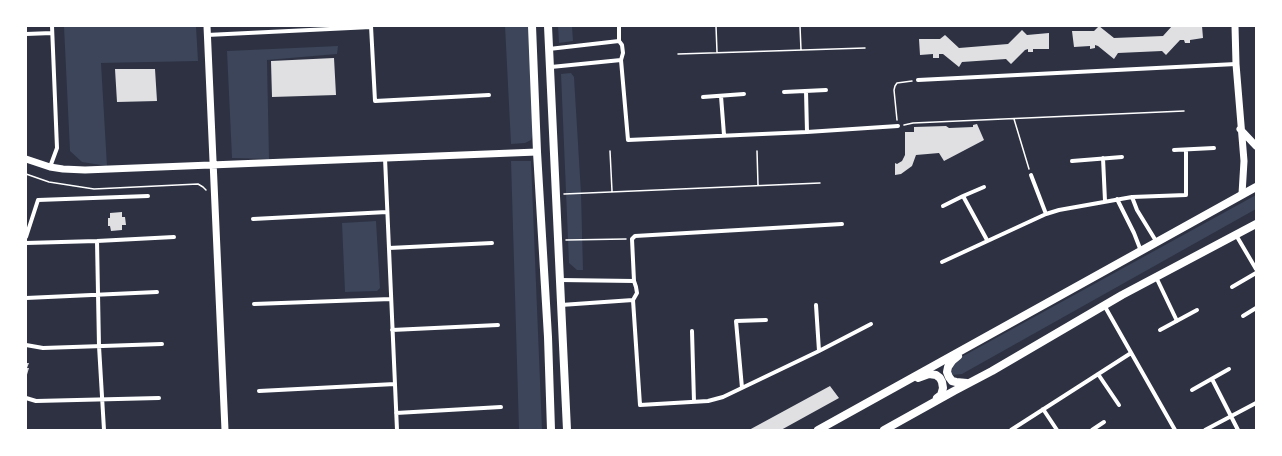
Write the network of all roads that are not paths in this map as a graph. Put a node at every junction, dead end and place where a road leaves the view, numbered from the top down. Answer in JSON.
{"nodes":[{"id":1,"x":52,"y":26,"type":"edge"},
{"id":2,"x":207,"y":26,"type":"edge"},
{"id":3,"x":372,"y":26,"type":"edge"},
{"id":4,"x":532,"y":26,"type":"edge"},
{"id":5,"x":548,"y":26,"type":"edge"},
{"id":6,"x":619,"y":26,"type":"edge"},
{"id":7,"x":1235,"y":26,"type":"edge"},
{"id":8,"x":52,"y":33,"type":"junction"},
{"id":9,"x":26,"y":34,"type":"edge"},
{"id":10,"x":207,"y":35,"type":"junction"},
{"id":11,"x":619,"y":41,"type":"junction"},
{"id":12,"x":549,"y":49,"type":"junction"},
{"id":13,"x":621,"y":60,"type":"junction"},
{"id":14,"x":1236,"y":64,"type":"junction"},
{"id":15,"x":551,"y":67,"type":"junction"},
{"id":16,"x":918,"y":80,"type":"road end"},
{"id":17,"x":826,"y":90,"type":"dead end"},
{"id":18,"x":806,"y":91,"type":"junction"},
{"id":19,"x":784,"y":92,"type":"dead end"},
{"id":20,"x":744,"y":94,"type":"dead end"},
{"id":21,"x":489,"y":95,"type":"dead end"},
{"id":22,"x":721,"y":96,"type":"junction"},
{"id":23,"x":703,"y":97,"type":"dead end"},
{"id":24,"x":898,"y":126,"type":"road end"},
{"id":25,"x":1240,"y":128,"type":"junction"},
{"id":26,"x":807,"y":132,"type":"junction"},
{"id":27,"x":724,"y":135,"type":"junction"},
{"id":28,"x":1256,"y":146,"type":"edge"},
{"id":29,"x":1214,"y":148,"type":"dead end"},
{"id":30,"x":1174,"y":150,"type":"dead end"},
{"id":31,"x":1186,"y":150,"type":"junction"},
{"id":32,"x":537,"y":152,"type":"junction"},
{"id":33,"x":1122,"y":157,"type":"dead end"},
{"id":34,"x":385,"y":158,"type":"junction"},
{"id":35,"x":1103,"y":158,"type":"junction"},
{"id":36,"x":26,"y":160,"type":"edge"},
{"id":37,"x":1072,"y":161,"type":"dead end"},
{"id":38,"x":214,"y":165,"type":"junction"},
{"id":39,"x":50,"y":167,"type":"junction"},
{"id":40,"x":1031,"y":175,"type":"road end"},
{"id":41,"x":984,"y":187,"type":"dead end"},
{"id":42,"x":1256,"y":187,"type":"edge"},
{"id":43,"x":1242,"y":194,"type":"junction"},
{"id":44,"x":148,"y":196,"type":"dead end"},
{"id":45,"x":963,"y":196,"type":"junction"},
{"id":46,"x":1132,"y":197,"type":"junction"},
{"id":47,"x":1117,"y":199,"type":"junction"},
{"id":48,"x":1105,"y":201,"type":"junction"},
{"id":49,"x":943,"y":206,"type":"dead end"},
{"id":50,"x":387,"y":212,"type":"junction"},
{"id":51,"x":1046,"y":214,"type":"junction"},
{"id":52,"x":254,"y":219,"type":"dead end"},
{"id":53,"x":842,"y":224,"type":"dead end"},
{"id":54,"x":1256,"y":224,"type":"edge"},
{"id":55,"x":1236,"y":235,"type":"junction"},
{"id":56,"x":26,"y":237,"type":"edge"},
{"id":57,"x":174,"y":237,"type":"dead end"},
{"id":58,"x":987,"y":240,"type":"junction"},
{"id":59,"x":97,"y":241,"type":"junction"},
{"id":60,"x":1156,"y":242,"type":"junction"},
{"id":61,"x":26,"y":243,"type":"edge"},
{"id":62,"x":492,"y":243,"type":"dead end"},
{"id":63,"x":389,"y":248,"type":"junction"},
{"id":64,"x":1141,"y":251,"type":"junction"},
{"id":65,"x":942,"y":262,"type":"dead end"},
{"id":66,"x":1256,"y":269,"type":"edge"},
{"id":67,"x":1256,"y":273,"type":"edge"},
{"id":68,"x":1156,"y":277,"type":"junction"},
{"id":69,"x":560,"y":280,"type":"junction"},
{"id":70,"x":634,"y":281,"type":"junction"},
{"id":71,"x":1232,"y":287,"type":"dead end"},
{"id":72,"x":157,"y":292,"type":"dead end"},
{"id":73,"x":98,"y":296,"type":"junction"},
{"id":74,"x":26,"y":298,"type":"edge"},
{"id":75,"x":391,"y":299,"type":"junction"},
{"id":76,"x":633,"y":300,"type":"junction"},
{"id":77,"x":254,"y":304,"type":"dead end"},
{"id":78,"x":561,"y":305,"type":"junction"},
{"id":79,"x":816,"y":305,"type":"dead end"},
{"id":80,"x":1104,"y":306,"type":"junction"},
{"id":81,"x":1256,"y":308,"type":"edge"},
{"id":82,"x":1196,"y":310,"type":"dead end"},
{"id":83,"x":1243,"y":316,"type":"dead end"},
{"id":84,"x":766,"y":320,"type":"dead end"},
{"id":85,"x":1176,"y":321,"type":"junction"},
{"id":86,"x":871,"y":324,"type":"dead end"},
{"id":87,"x":498,"y":325,"type":"dead end"},
{"id":88,"x":392,"y":330,"type":"junction"},
{"id":89,"x":1160,"y":330,"type":"dead end"},
{"id":90,"x":692,"y":331,"type":"dead end"},
{"id":91,"x":162,"y":344,"type":"dead end"},
{"id":92,"x":26,"y":345,"type":"edge"},
{"id":93,"x":100,"y":346,"type":"junction"},
{"id":94,"x":969,"y":346,"type":"junction"},
{"id":95,"x":819,"y":352,"type":"junction"},
{"id":96,"x":1131,"y":353,"type":"junction"},
{"id":97,"x":1229,"y":369,"type":"dead end"},
{"id":98,"x":992,"y":371,"type":"junction"},
{"id":99,"x":1098,"y":374,"type":"junction"},
{"id":100,"x":1212,"y":379,"type":"junction"},
{"id":101,"x":901,"y":383,"type":"junction"},
{"id":102,"x":395,"y":384,"type":"junction"},
{"id":103,"x":742,"y":388,"type":"junction"},
{"id":104,"x":1192,"y":390,"type":"dead end"},
{"id":105,"x":260,"y":391,"type":"dead end"},
{"id":106,"x":26,"y":398,"type":"edge"},
{"id":107,"x":159,"y":398,"type":"dead end"},
{"id":108,"x":102,"y":399,"type":"junction"},
{"id":109,"x":694,"y":402,"type":"junction"},
{"id":110,"x":1256,"y":403,"type":"edge"},
{"id":111,"x":1120,"y":405,"type":"dead end"},
{"id":112,"x":500,"y":407,"type":"dead end"},
{"id":113,"x":1043,"y":409,"type":"junction"},
{"id":114,"x":916,"y":412,"type":"junction"},
{"id":115,"x":396,"y":413,"type":"junction"},
{"id":116,"x":1231,"y":417,"type":"junction"},
{"id":117,"x":1104,"y":422,"type":"dead end"},
{"id":118,"x":893,"y":428,"type":"edge"},
{"id":119,"x":104,"y":430,"type":"edge"},
{"id":120,"x":225,"y":430,"type":"edge"},
{"id":121,"x":397,"y":430,"type":"edge"},
{"id":122,"x":551,"y":430,"type":"edge"},
{"id":123,"x":567,"y":430,"type":"edge"},
{"id":124,"x":818,"y":430,"type":"edge"},
{"id":125,"x":884,"y":430,"type":"edge"},
{"id":126,"x":1011,"y":430,"type":"edge"},
{"id":127,"x":1057,"y":430,"type":"edge"},
{"id":128,"x":1092,"y":430,"type":"edge"},
{"id":129,"x":1175,"y":430,"type":"edge"},
{"id":130,"x":1205,"y":430,"type":"edge"},
{"id":131,"x":1238,"y":430,"type":"edge"}],
"edges":[{"from":1,"to":8,"type":"street"},
{"from":2,"to":10,"type":"street"},
{"from":3,"to":10,"type":"street"},
{"from":3,"to":21,"type":"street"},
{"from":4,"to":32,"type":"main road"},
{"from":5,"to":12,"type":"main road"},
{"from":6,"to":11,"type":"street"},
{"from":7,"to":14,"type":"street"},
{"from":8,"to":9,"type":"street"},
{"from":8,"to":39,"type":"street"},
{"from":10,"to":38,"type":"street"},
{"from":11,"to":12,"type":"street"},
{"from":11,"to":13,"type":"street"},
{"from":12,"to":15,"type":"main road"},
{"from":13,"to":15,"type":"street"},
{"from":13,"to":27,"type":"street"},
{"from":14,"to":16,"type":"street"},
{"from":14,"to":25,"type":"street"},
{"from":15,"to":69,"type":"main road"},
{"from":17,"to":18,"type":"street"},
{"from":18,"to":19,"type":"street"},
{"from":18,"to":26,"type":"street"},
{"from":20,"to":22,"type":"street"},
{"from":22,"to":23,"type":"street"},
{"from":22,"to":27,"type":"street"},
{"from":24,"to":26,"type":"street"},
{"from":25,"to":28,"type":"street"},
{"from":25,"to":43,"type":"street"},
{"from":26,"to":27,"type":"street"},
{"from":29,"to":31,"type":"street"},
{"from":30,"to":31,"type":"street"},
{"from":31,"to":46,"type":"street"},
{"from":32,"to":34,"type":"street"},
{"from":32,"to":122,"type":"main road"},
{"from":33,"to":35,"type":"street"},
{"from":34,"to":38,"type":"street"},
{"from":34,"to":50,"type":"street"},
{"from":35,"to":37,"type":"street"},
{"from":35,"to":48,"type":"street"},
{"from":36,"to":39,"type":"street"},
{"from":38,"to":39,"type":"street"},
{"from":38,"to":120,"type":"street"},
{"from":40,"to":51,"type":"street"},
{"from":41,"to":45,"type":"street"},
{"from":42,"to":43,"type":"main road"},
{"from":43,"to":60,"type":"main road"},
{"from":44,"to":56,"type":"street"},
{"from":45,"to":49,"type":"street"},
{"from":45,"to":58,"type":"street"},
{"from":46,"to":47,"type":"street"},
{"from":46,"to":60,"type":"street"},
{"from":47,"to":48,"type":"street"},
{"from":47,"to":64,"type":"street"},
{"from":48,"to":51,"type":"street"},
{"from":50,"to":52,"type":"street"},
{"from":50,"to":63,"type":"street"},
{"from":51,"to":58,"type":"street"},
{"from":53,"to":70,"type":"street"},
{"from":54,"to":55,"type":"main road"},
{"from":55,"to":66,"type":"street"},
{"from":55,"to":68,"type":"main road"},
{"from":57,"to":59,"type":"street"},
{"from":58,"to":65,"type":"street"},
{"from":59,"to":61,"type":"street"},
{"from":59,"to":73,"type":"street"},
{"from":60,"to":64,"type":"main road"},
{"from":62,"to":63,"type":"street"},
{"from":63,"to":75,"type":"street"},
{"from":64,"to":94,"type":"main road"},
{"from":67,"to":71,"type":"street"},
{"from":68,"to":80,"type":"main road"},
{"from":68,"to":85,"type":"street"},
{"from":69,"to":70,"type":"street"},
{"from":69,"to":78,"type":"main road"},
{"from":70,"to":76,"type":"street"},
{"from":72,"to":73,"type":"street"},
{"from":73,"to":74,"type":"street"},
{"from":73,"to":93,"type":"street"},
{"from":75,"to":77,"type":"street"},
{"from":75,"to":88,"type":"street"},
{"from":76,"to":78,"type":"street"},
{"from":76,"to":109,"type":"street"},
{"from":78,"to":123,"type":"main road"},
{"from":79,"to":95,"type":"street"},
{"from":80,"to":96,"type":"street"},
{"from":80,"to":98,"type":"main road"},
{"from":81,"to":83,"type":"street"},
{"from":82,"to":85,"type":"street"},
{"from":84,"to":103,"type":"street"},
{"from":85,"to":89,"type":"street"},
{"from":86,"to":95,"type":"street"},
{"from":87,"to":88,"type":"street"},
{"from":88,"to":102,"type":"street"},
{"from":90,"to":109,"type":"street"},
{"from":91,"to":93,"type":"street"},
{"from":92,"to":93,"type":"street"},
{"from":93,"to":108,"type":"street"},
{"from":94,"to":98,"type":"main road"},
{"from":94,"to":101,"type":"main road"},
{"from":95,"to":103,"type":"street"},
{"from":96,"to":99,"type":"street"},
{"from":96,"to":129,"type":"street"},
{"from":97,"to":100,"type":"street"},
{"from":98,"to":114,"type":"main road"},
{"from":99,"to":111,"type":"street"},
{"from":99,"to":113,"type":"street"},
{"from":100,"to":104,"type":"street"},
{"from":100,"to":116,"type":"street"},
{"from":101,"to":114,"type":"main road"},
{"from":101,"to":124,"type":"main road"},
{"from":102,"to":105,"type":"street"},
{"from":102,"to":115,"type":"street"},
{"from":103,"to":109,"type":"street"},
{"from":106,"to":108,"type":"street"},
{"from":107,"to":108,"type":"street"},
{"from":108,"to":119,"type":"street"},
{"from":110,"to":116,"type":"street"},
{"from":112,"to":115,"type":"street"},
{"from":113,"to":126,"type":"street"},
{"from":113,"to":127,"type":"street"},
{"from":114,"to":118,"type":"main road"},
{"from":115,"to":121,"type":"street"},
{"from":116,"to":130,"type":"street"},
{"from":116,"to":131,"type":"street"},
{"from":117,"to":128,"type":"street"},
{"from":118,"to":125,"type":"main road"}]}
